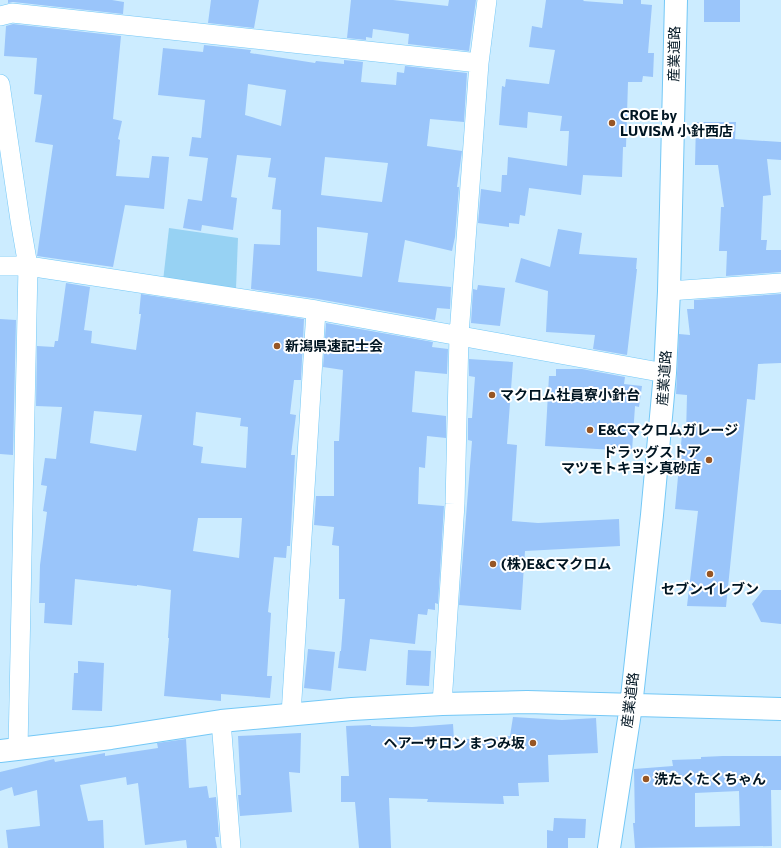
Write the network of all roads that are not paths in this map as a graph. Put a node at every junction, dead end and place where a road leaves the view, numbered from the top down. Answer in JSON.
{"nodes":[{"id":1,"x":487,"y":0,"type":"edge"},
{"id":2,"x":676,"y":0,"type":"edge"},
{"id":3,"x":0,"y":16,"type":"edge"},
{"id":4,"x":479,"y":63,"type":"junction"},
{"id":5,"x":0,"y":84,"type":"edge"},
{"id":6,"x":0,"y":266,"type":"edge"},
{"id":7,"x":28,"y":266,"type":"junction"},
{"id":8,"x":781,"y":283,"type":"edge"},
{"id":9,"x":669,"y":290,"type":"junction"},
{"id":10,"x":316,"y":310,"type":"junction"},
{"id":11,"x":459,"y":335,"type":"junction"},
{"id":12,"x":666,"y":373,"type":"junction"},
{"id":13,"x":442,"y":704,"type":"junction"},
{"id":14,"x":630,"y":706,"type":"junction"},
{"id":15,"x":781,"y":709,"type":"edge"},
{"id":16,"x":291,"y":715,"type":"junction"},
{"id":17,"x":220,"y":721,"type":"junction"},
{"id":18,"x":9,"y":750,"type":"edge"},
{"id":19,"x":231,"y":848,"type":"edge"},
{"id":20,"x":610,"y":848,"type":"edge"}],
"edges":[{"from":1,"to":4,"type":"street"},
{"from":2,"to":9,"type":"street","name":"産業道路"},
{"from":3,"to":4,"type":"street"},
{"from":4,"to":11,"type":"street"},
{"from":5,"to":7,"type":"street"},
{"from":6,"to":7,"type":"street"},
{"from":7,"to":10,"type":"street"},
{"from":7,"to":18,"type":"street"},
{"from":8,"to":9,"type":"street"},
{"from":9,"to":12,"type":"street","name":"産業道路"},
{"from":10,"to":11,"type":"street"},
{"from":10,"to":16,"type":"street"},
{"from":11,"to":12,"type":"street"},
{"from":11,"to":13,"type":"street"},
{"from":12,"to":14,"type":"street","name":"産業道路"},
{"from":13,"to":14,"type":"street"},
{"from":13,"to":16,"type":"street"},
{"from":14,"to":15,"type":"street"},
{"from":14,"to":20,"type":"street","name":"産業道路"},
{"from":16,"to":17,"type":"street"},
{"from":17,"to":18,"type":"street"},
{"from":17,"to":19,"type":"street"}]}
